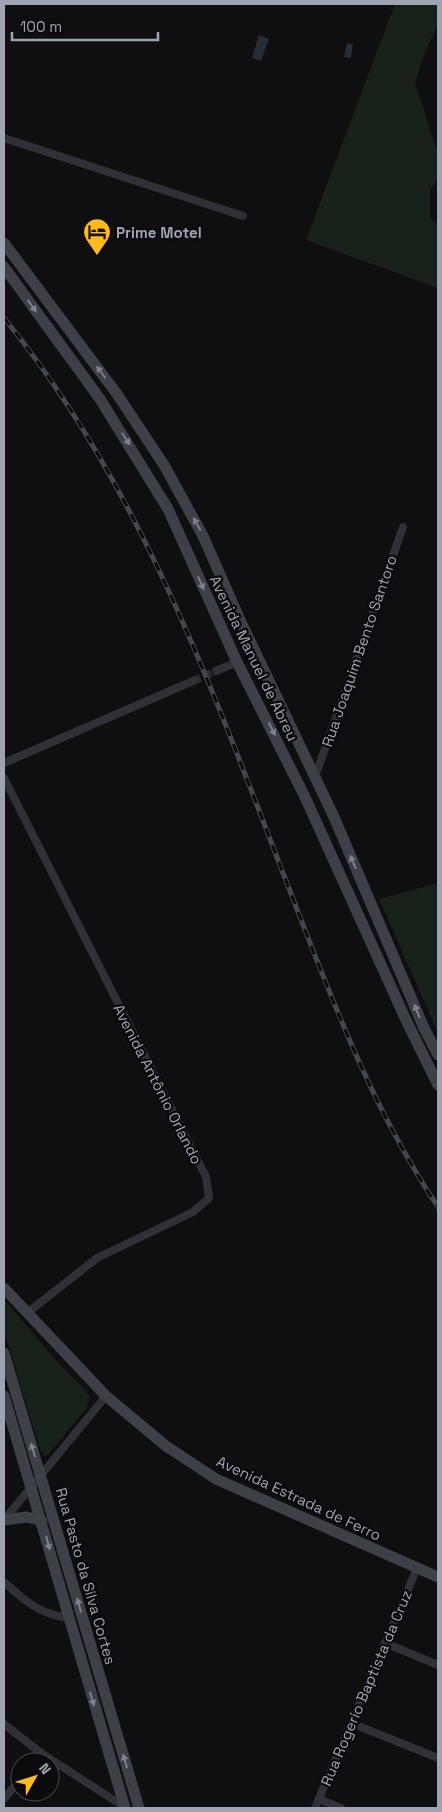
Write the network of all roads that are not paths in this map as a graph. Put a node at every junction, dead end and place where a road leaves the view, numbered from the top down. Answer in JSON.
{"nodes":[{"id":1,"x":4,"y":138,"type":"edge"},
{"id":2,"x":243,"y":216,"type":"dead end"},
{"id":3,"x":4,"y":243,"type":"edge"},
{"id":4,"x":4,"y":267,"type":"edge"},
{"id":5,"x":403,"y":526,"type":"dead end"},
{"id":6,"x":237,"y":662,"type":"junction"},
{"id":7,"x":216,"y":671,"type":"tunnel mouth"},
{"id":8,"x":193,"y":681,"type":"tunnel mouth"},
{"id":9,"x":4,"y":763,"type":"edge"},
{"id":10,"x":315,"y":777,"type":"junction"},
{"id":11,"x":4,"y":778,"type":"edge"},
{"id":12,"x":438,"y":1055,"type":"edge"},
{"id":13,"x":438,"y":1085,"type":"edge"},
{"id":14,"x":4,"y":1288,"type":"edge"},
{"id":15,"x":27,"y":1313,"type":"junction"},
{"id":16,"x":4,"y":1353,"type":"edge"},
{"id":17,"x":4,"y":1396,"type":"edge"},
{"id":18,"x":106,"y":1396,"type":"junction"},
{"id":19,"x":7,"y":1420,"type":"edge"},
{"id":20,"x":41,"y":1476,"type":"junction"},
{"id":21,"x":32,"y":1486,"type":"junction"},
{"id":22,"x":4,"y":1520,"type":"edge"},
{"id":23,"x":42,"y":1521,"type":"junction"},
{"id":24,"x":417,"y":1568,"type":"junction"},
{"id":25,"x":438,"y":1577,"type":"edge"},
{"id":26,"x":4,"y":1582,"type":"edge"},
{"id":27,"x":68,"y":1618,"type":"junction"},
{"id":28,"x":386,"y":1643,"type":"junction"},
{"id":29,"x":438,"y":1665,"type":"edge"},
{"id":30,"x":4,"y":1724,"type":"edge"},
{"id":31,"x":351,"y":1724,"type":"junction"},
{"id":32,"x":40,"y":1752,"type":"edge"},
{"id":33,"x":438,"y":1758,"type":"edge"},
{"id":34,"x":60,"y":1765,"type":"edge"},
{"id":35,"x":319,"y":1799,"type":"junction"},
{"id":36,"x":125,"y":1808,"type":"edge"},
{"id":37,"x":139,"y":1808,"type":"edge"},
{"id":38,"x":315,"y":1808,"type":"edge"},
{"id":39,"x":341,"y":1808,"type":"edge"}],
"edges":[{"from":1,"to":2,"type":"street"},
{"from":10,"to":3,"type":"main road","name":"Avenida Manuel de Abreu","one_way":true},
{"from":4,"to":6,"type":"main road","name":"Avenida Manuel de Abreu","one_way":true},
{"from":5,"to":10,"type":"street","name":"Rua Joaquim Bento Santoro"},
{"from":6,"to":7,"type":"street"},
{"from":6,"to":13,"type":"main road","name":"Avenida Manuel de Abreu","one_way":true},
{"from":8,"to":9,"type":"street"},
{"from":12,"to":10,"type":"main road","name":"Avenida Manuel de Abreu","one_way":true},
{"from":11,"to":15,"type":"street","name":"Avenida Antônio Orlando"},
{"from":14,"to":15,"type":"main road","name":"Avenida Estrada de Ferro"},
{"from":15,"to":18,"type":"main road","name":"Avenida Estrada de Ferro"},
{"from":20,"to":16,"type":"main road","name":"Rua Pasto da Silva Cortes","one_way":true},
{"from":17,"to":19,"type":"main road","name":"Rua Pasto da Silva Cortes"},
{"from":18,"to":20,"type":"street"},
{"from":18,"to":24,"type":"main road","name":"Avenida Estrada de Ferro"},
{"from":19,"to":21,"type":"main road","name":"Rua Pasto da Silva Cortes"},
{"from":20,"to":21,"type":"street"},
{"from":37,"to":20,"type":"main road","name":"Rua Pasto da Silva Cortes","one_way":true},
{"from":21,"to":22,"type":"street"},
{"from":21,"to":23,"type":"main road","name":"Rua Pasto da Silva Cortes"},
{"from":22,"to":23,"type":"main road"},
{"from":23,"to":27,"type":"main road","name":"Rua Pasto da Silva Cortes","one_way":true},
{"from":24,"to":25,"type":"main road","name":"Avenida Estrada de Ferro"},
{"from":24,"to":28,"type":"street","name":"Rua Rogerio Baptista da Cruz"},
{"from":26,"to":27,"type":"street"},
{"from":27,"to":36,"type":"main road","name":"Rua Pasto da Silva Cortes","one_way":true},
{"from":28,"to":29,"type":"street"},
{"from":28,"to":31,"type":"street","name":"Rua Rogerio Baptista da Cruz"},
{"from":30,"to":32,"type":"street"},
{"from":31,"to":33,"type":"street"},
{"from":31,"to":35,"type":"street","name":"Rua Rogerio Baptista da Cruz"},
{"from":34,"to":36,"type":"street"},
{"from":35,"to":38,"type":"street","name":"Rua Rogerio Baptista da Cruz"},
{"from":35,"to":39,"type":"street"}]}
